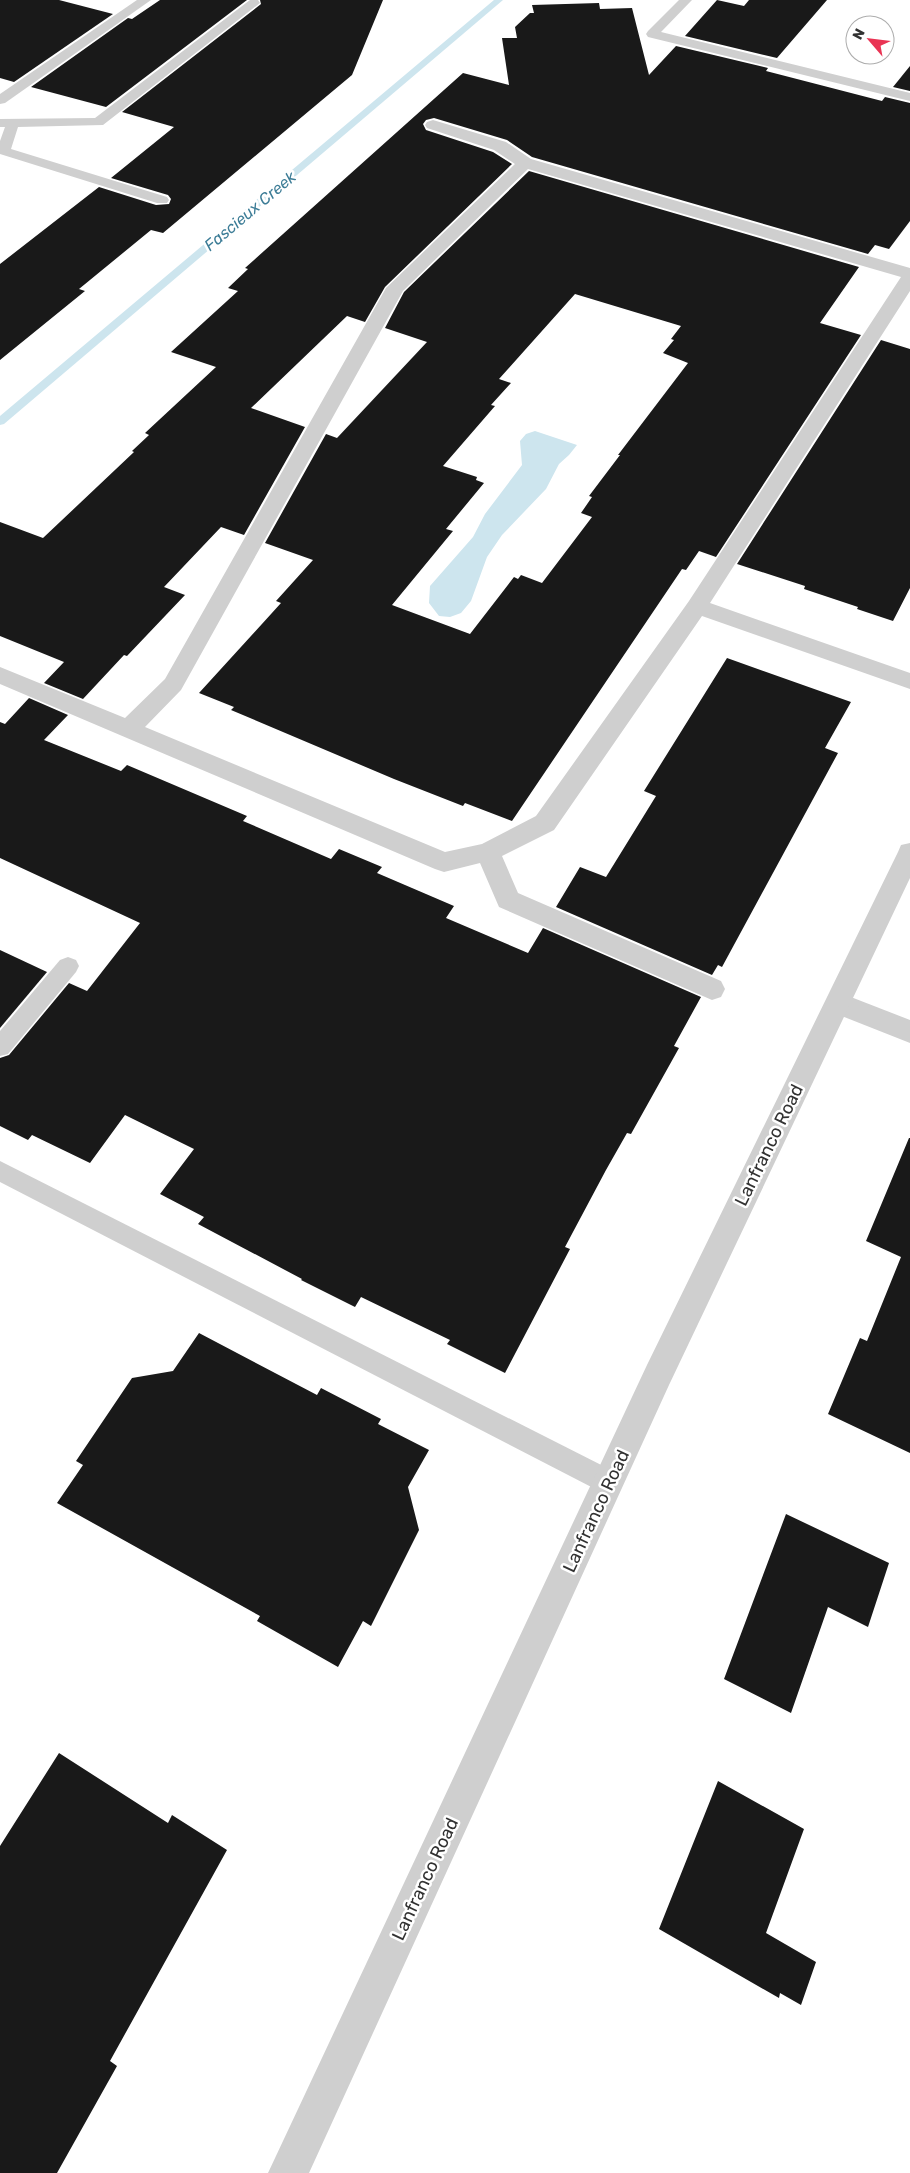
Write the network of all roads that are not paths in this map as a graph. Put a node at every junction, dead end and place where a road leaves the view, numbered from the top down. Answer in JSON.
{"nodes":[{"id":1,"x":145,"y":0,"type":"edge"},
{"id":2,"x":686,"y":0,"type":"edge"},
{"id":3,"x":254,"y":3,"type":"dead end"},
{"id":4,"x":910,"y":97,"type":"edge"},
{"id":5,"x":0,"y":100,"type":"edge"},
{"id":6,"x":6,"y":123,"type":"edge"},
{"id":7,"x":433,"y":125,"type":"dead end"},
{"id":8,"x":525,"y":163,"type":"junction"},
{"id":9,"x":162,"y":200,"type":"dead end"},
{"id":10,"x":910,"y":275,"type":"edge"},
{"id":11,"x":697,"y":606,"type":"junction"},
{"id":12,"x":0,"y":675,"type":"edge"},
{"id":13,"x":910,"y":681,"type":"edge"},
{"id":14,"x":129,"y":729,"type":"junction"},
{"id":15,"x":488,"y":852,"type":"junction"},
{"id":16,"x":910,"y":852,"type":"edge"},
{"id":17,"x":68,"y":966,"type":"dead end"},
{"id":18,"x":712,"y":989,"type":"dead end"},
{"id":19,"x":838,"y":1003,"type":"junction"},
{"id":20,"x":910,"y":1032,"type":"edge"},
{"id":21,"x":0,"y":1047,"type":"edge"},
{"id":22,"x":0,"y":1171,"type":"edge"},
{"id":23,"x":610,"y":1483,"type":"junction"},
{"id":24,"x":288,"y":2173,"type":"edge"}],
"edges":[{"from":1,"to":5,"type":"lane"},
{"from":2,"to":4,"type":"lane"},
{"from":3,"to":6,"type":"lane"},
{"from":6,"to":9,"type":"lane"},
{"from":7,"to":8,"type":"street"},
{"from":8,"to":10,"type":"street"},
{"from":8,"to":14,"type":"street"},
{"from":10,"to":11,"type":"street"},
{"from":11,"to":13,"type":"street"},
{"from":11,"to":15,"type":"street"},
{"from":12,"to":14,"type":"street"},
{"from":14,"to":15,"type":"street"},
{"from":15,"to":18,"type":"street"},
{"from":16,"to":19,"type":"street","name":"Lanfranco Road"},
{"from":17,"to":21,"type":"lane"},
{"from":19,"to":20,"type":"street"},
{"from":19,"to":23,"type":"street","name":"Lanfranco Road"},
{"from":22,"to":23,"type":"lane"},
{"from":23,"to":24,"type":"street","name":"Lanfranco Road"}]}
